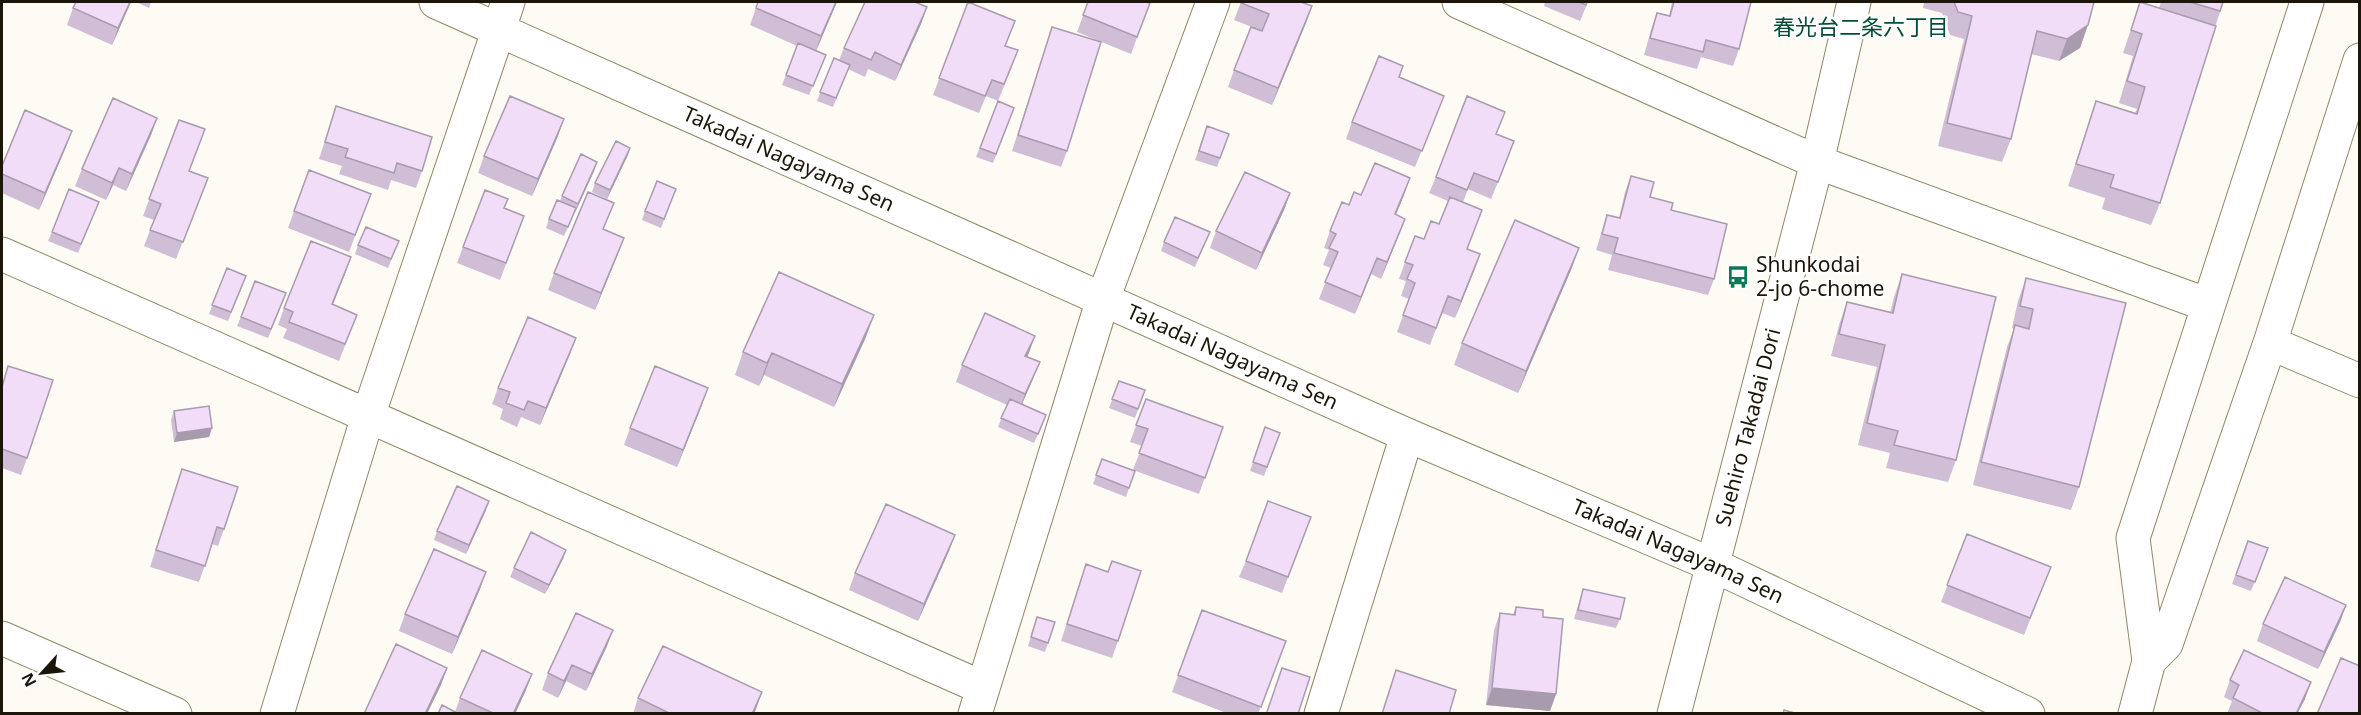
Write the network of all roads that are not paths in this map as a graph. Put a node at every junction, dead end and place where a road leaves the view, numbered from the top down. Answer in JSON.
{"nodes":[{"id":1,"x":436,"y":2,"type":"edge"},
{"id":2,"x":1213,"y":2,"type":"edge"},
{"id":3,"x":1459,"y":2,"type":"edge"},
{"id":4,"x":1854,"y":2,"type":"edge"},
{"id":5,"x":2307,"y":2,"type":"edge"},
{"id":6,"x":504,"y":16,"type":"edge"},
{"id":7,"x":2360,"y":60,"type":"edge"},
{"id":8,"x":1817,"y":162,"type":"junction"},
{"id":9,"x":2,"y":254,"type":"edge"},
{"id":10,"x":1103,"y":299,"type":"junction"},
{"id":11,"x":2208,"y":304,"type":"junction"},
{"id":12,"x":2270,"y":343,"type":"junction"},
{"id":13,"x":2360,"y":381,"type":"edge"},
{"id":14,"x":368,"y":416,"type":"junction"},
{"id":15,"x":1407,"y":435,"type":"junction"},
{"id":16,"x":1713,"y":565,"type":"junction"},
{"id":17,"x":2,"y":638,"type":"edge"},
{"id":18,"x":2149,"y":661,"type":"junction"},
{"id":19,"x":979,"y":701,"type":"edge"},
{"id":20,"x":175,"y":714,"type":"edge"},
{"id":21,"x":277,"y":714,"type":"edge"},
{"id":22,"x":1321,"y":714,"type":"edge"},
{"id":23,"x":1674,"y":714,"type":"edge"},
{"id":24,"x":2028,"y":714,"type":"edge"},
{"id":25,"x":2135,"y":714,"type":"edge"}],
"edges":[{"from":1,"to":6,"type":"street","name":"Takadai Nagayama Sen"},
{"from":2,"to":10,"type":"street"},
{"from":3,"to":8,"type":"street"},
{"from":4,"to":8,"type":"street","name":"Suehiro Takadai Dori"},
{"from":5,"to":11,"type":"street"},
{"from":6,"to":10,"type":"street","name":"Takadai Nagayama Sen"},
{"from":6,"to":14,"type":"street"},
{"from":7,"to":12,"type":"street"},
{"from":8,"to":11,"type":"street"},
{"from":8,"to":16,"type":"street","name":"Suehiro Takadai Dori"},
{"from":9,"to":14,"type":"street"},
{"from":10,"to":15,"type":"street","name":"Takadai Nagayama Sen"},
{"from":10,"to":19,"type":"street"},
{"from":11,"to":18,"type":"street"},
{"from":12,"to":13,"type":"street"},
{"from":12,"to":18,"type":"street"},
{"from":14,"to":19,"type":"street"},
{"from":14,"to":21,"type":"street"},
{"from":15,"to":16,"type":"street","name":"Takadai Nagayama Sen"},
{"from":15,"to":22,"type":"street"},
{"from":16,"to":23,"type":"street","name":"Suehiro Takadai Dori"},
{"from":16,"to":24,"type":"street","name":"Takadai Nagayama Sen"},
{"from":17,"to":20,"type":"street"},
{"from":18,"to":25,"type":"street"}]}
